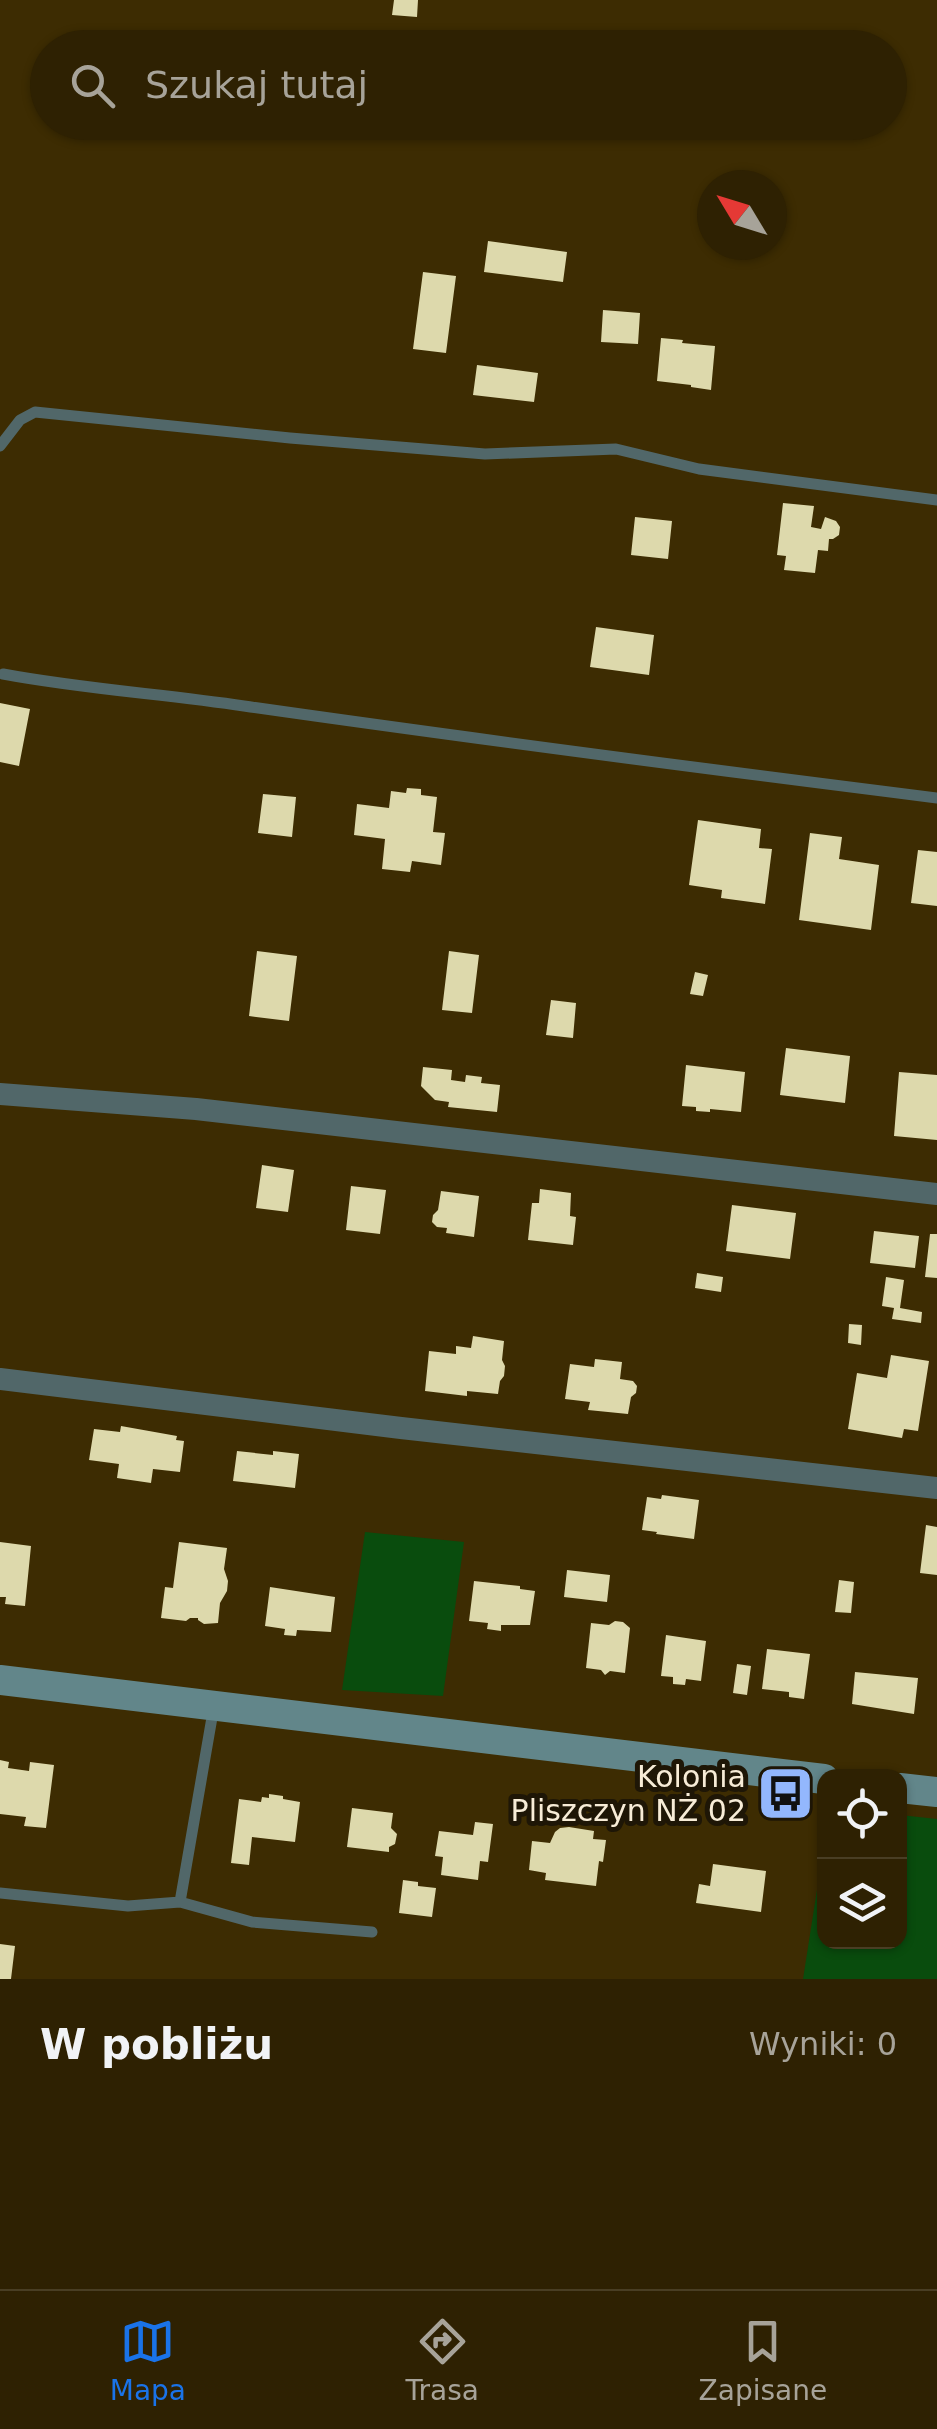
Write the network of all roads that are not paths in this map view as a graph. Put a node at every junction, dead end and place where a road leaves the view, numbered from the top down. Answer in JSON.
{"nodes":[{"id":1,"x":0,"y":446,"type":"edge"},
{"id":2,"x":937,"y":500,"type":"edge"},
{"id":3,"x":3,"y":674,"type":"dead end"},
{"id":4,"x":937,"y":798,"type":"edge"},
{"id":5,"x":0,"y":1094,"type":"edge"},
{"id":6,"x":937,"y":1194,"type":"edge"},
{"id":7,"x":0,"y":1379,"type":"edge"},
{"id":8,"x":937,"y":1488,"type":"edge"},
{"id":9,"x":0,"y":1680,"type":"edge"},
{"id":10,"x":214,"y":1706,"type":"junction"},
{"id":11,"x":817,"y":1778,"type":"edge"},
{"id":12,"x":907,"y":1789,"type":"edge"},
{"id":13,"x":937,"y":1792,"type":"edge"},
{"id":14,"x":0,"y":1894,"type":"edge"},
{"id":15,"x":180,"y":1902,"type":"junction"},
{"id":16,"x":372,"y":1932,"type":"dead end"}],
"edges":[{"from":1,"to":2,"type":"lane"},
{"from":3,"to":4,"type":"lane"},
{"from":5,"to":6,"type":"street"},
{"from":7,"to":8,"type":"street"},
{"from":9,"to":10,"type":"street"},
{"from":10,"to":11,"type":"street"},
{"from":10,"to":15,"type":"lane"},
{"from":12,"to":13,"type":"street"},
{"from":14,"to":15,"type":"lane"},
{"from":15,"to":16,"type":"lane"}]}
